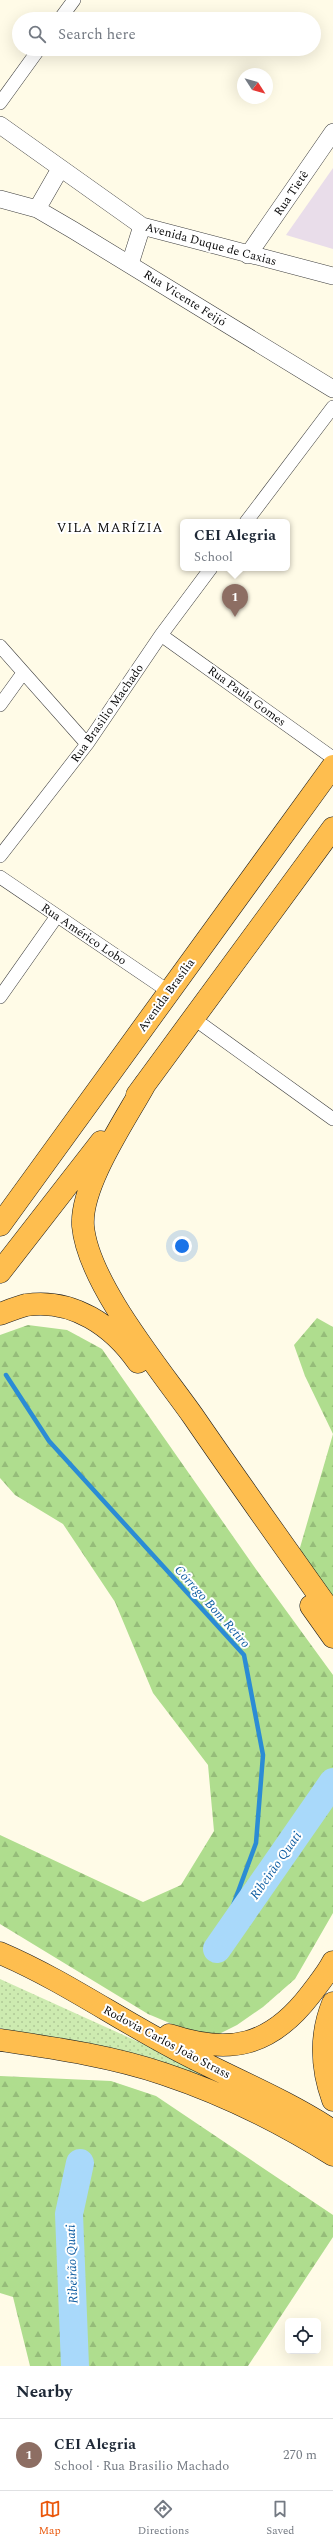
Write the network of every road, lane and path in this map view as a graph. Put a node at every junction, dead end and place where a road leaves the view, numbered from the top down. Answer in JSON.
{"nodes":[{"id":1,"x":74,"y":0,"type":"edge"},
{"id":2,"x":65,"y":12,"type":"edge"},
{"id":3,"x":34,"y":56,"type":"edge"},
{"id":4,"x":0,"y":103,"type":"edge"},
{"id":5,"x":0,"y":125,"type":"edge"},
{"id":6,"x":333,"y":132,"type":"edge"},
{"id":7,"x":60,"y":168,"type":"junction"},
{"id":8,"x":1,"y":201,"type":"edge"},
{"id":9,"x":37,"y":209,"type":"junction"},
{"id":10,"x":142,"y":226,"type":"junction"},
{"id":11,"x":248,"y":255,"type":"junction"},
{"id":12,"x":130,"y":264,"type":"junction"},
{"id":13,"x":333,"y":276,"type":"edge"},
{"id":14,"x":333,"y":389,"type":"edge"},
{"id":15,"x":333,"y":406,"type":"edge"},
{"id":16,"x":248,"y":519,"type":"edge"},
{"id":17,"x":209,"y":571,"type":"edge"},
{"id":18,"x":161,"y":635,"type":"junction"},
{"id":19,"x":0,"y":646,"type":"edge"},
{"id":20,"x":23,"y":673,"type":"junction"},
{"id":21,"x":0,"y":705,"type":"edge"},
{"id":22,"x":87,"y":744,"type":"junction"},
{"id":23,"x":333,"y":758,"type":"edge"},
{"id":24,"x":333,"y":766,"type":"edge"},
{"id":25,"x":333,"y":828,"type":"edge"},
{"id":26,"x":0,"y":856,"type":"edge"},
{"id":27,"x":0,"y":877,"type":"edge"},
{"id":28,"x":57,"y":916,"type":"junction"},
{"id":29,"x":168,"y":991,"type":"junction"},
{"id":30,"x":0,"y":997,"type":"edge"},
{"id":31,"x":193,"y":1018,"type":"junction"},
{"id":32,"x":145,"y":1084,"type":"junction"},
{"id":33,"x":333,"y":1119,"type":"edge"},
{"id":34,"x":0,"y":1225,"type":"edge"},
{"id":35,"x":0,"y":1272,"type":"edge"},
{"id":36,"x":0,"y":1314,"type":"edge"},
{"id":37,"x":333,"y":1615,"type":"edge"},
{"id":38,"x":333,"y":1637,"type":"edge"},
{"id":39,"x":0,"y":1953,"type":"edge"},
{"id":40,"x":333,"y":1962,"type":"edge"},
{"id":41,"x":333,"y":2003,"type":"edge"},
{"id":42,"x":125,"y":2020,"type":"junction"},
{"id":43,"x":3,"y":2042,"type":"edge"},
{"id":44,"x":333,"y":2100,"type":"edge"},
{"id":45,"x":333,"y":2131,"type":"edge"},
{"id":46,"x":333,"y":2155,"type":"edge"}],
"edges":[{"from":1,"to":2,"type":"street"},
{"from":3,"to":4,"type":"street"},
{"from":5,"to":7,"type":"street","name":"Avenida Duque de Caxias"},
{"from":6,"to":11,"type":"street","name":"Rua Tietê"},
{"from":7,"to":9,"type":"street"},
{"from":7,"to":10,"type":"street","name":"Avenida Duque de Caxias"},
{"from":8,"to":9,"type":"street","name":"Rua Vicente Feijó"},
{"from":9,"to":12,"type":"street","name":"Rua Vicente Feijó"},
{"from":10,"to":11,"type":"street","name":"Avenida Duque de Caxias"},
{"from":10,"to":12,"type":"street"},
{"from":11,"to":13,"type":"street","name":"Avenida Duque de Caxias"},
{"from":12,"to":14,"type":"street","name":"Rua Vicente Feijó"},
{"from":15,"to":16,"type":"street"},
{"from":17,"to":18,"type":"street","name":"Rua Brasilio Machado"},
{"from":18,"to":22,"type":"street","name":"Rua Brasilio Machado"},
{"from":18,"to":23,"type":"street","name":"Rua Paula Gomes"},
{"from":19,"to":20,"type":"street"},
{"from":20,"to":21,"type":"street"},
{"from":20,"to":22,"type":"street"},
{"from":22,"to":26,"type":"street","name":"Rua Brasilio Machado"},
{"from":24,"to":29,"type":"highway","name":"Avenida Brasília"},
{"from":25,"to":31,"type":"highway"},
{"from":27,"to":28,"type":"street","name":"Rua Américo Lobo"},
{"from":28,"to":29,"type":"street","name":"Rua Américo Lobo"},
{"from":28,"to":30,"type":"street"},
{"from":29,"to":34,"type":"highway","name":"Avenida Brasília"},
{"from":31,"to":32,"type":"highway"},
{"from":31,"to":33,"type":"street"},
{"from":32,"to":35,"type":"highway"},
{"from":32,"to":37,"type":"highway"},
{"from":36,"to":38,"type":"highway"},
{"from":39,"to":42,"type":"highway","name":"Rodovia Carlos João Strass"},
{"from":40,"to":42,"type":"highway"},
{"from":41,"to":44,"type":"highway"},
{"from":42,"to":45,"type":"highway","name":"Rodovia Carlos João Strass"},
{"from":43,"to":46,"type":"highway","name":"Rodovia Carlos João Strass"}]}
